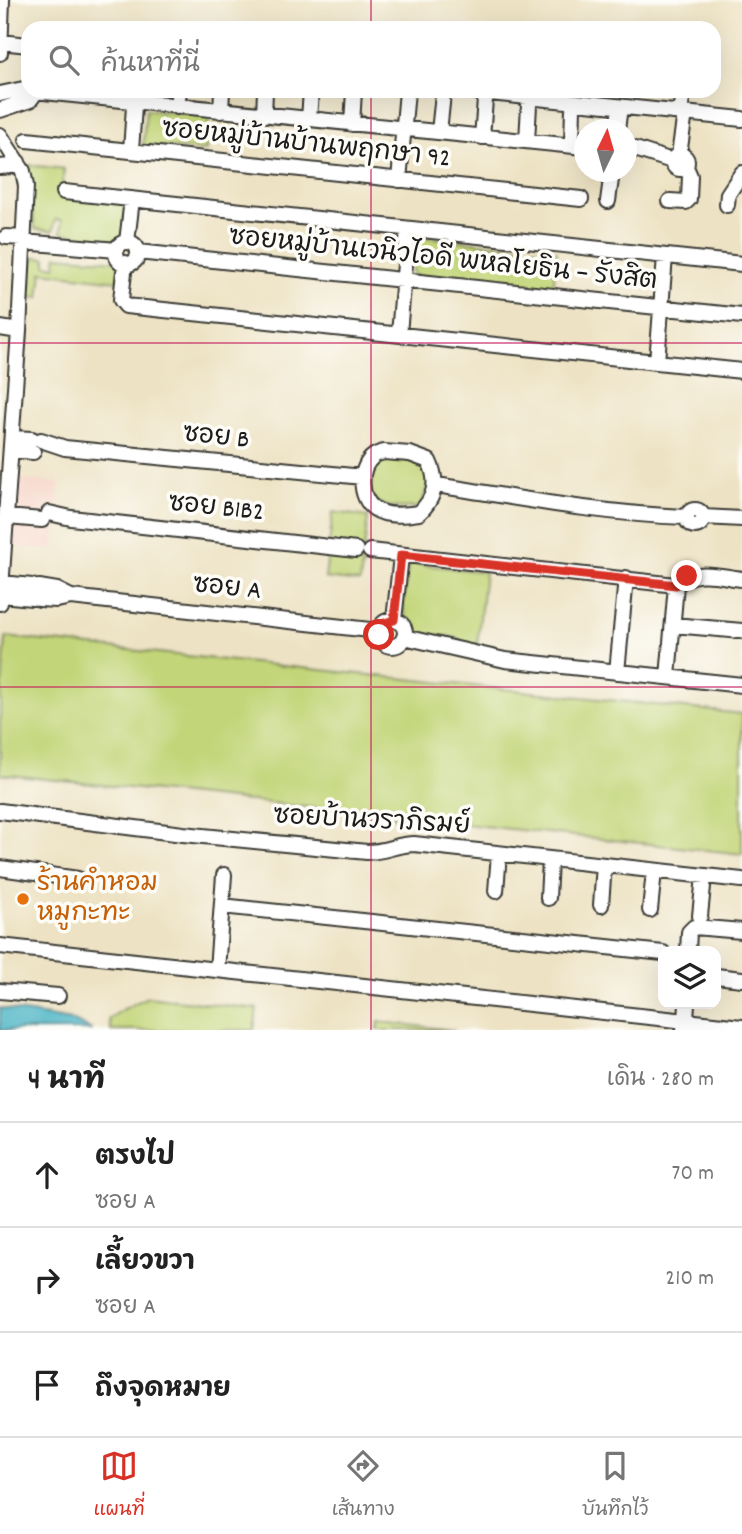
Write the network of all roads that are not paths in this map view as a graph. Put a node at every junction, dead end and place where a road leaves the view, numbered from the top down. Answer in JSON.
{"nodes":[{"id":1,"x":2,"y":5,"type":"edge"},
{"id":2,"x":1,"y":42,"type":"edge"},
{"id":3,"x":21,"y":44,"type":"edge"},
{"id":4,"x":0,"y":53,"type":"edge"},
{"id":5,"x":21,"y":92,"type":"edge"},
{"id":6,"x":0,"y":94,"type":"edge"},
{"id":7,"x":32,"y":98,"type":"edge"},
{"id":8,"x":135,"y":98,"type":"edge"},
{"id":9,"x":139,"y":98,"type":"edge"},
{"id":10,"x":178,"y":98,"type":"edge"},
{"id":11,"x":222,"y":98,"type":"edge"},
{"id":12,"x":265,"y":98,"type":"edge"},
{"id":13,"x":311,"y":98,"type":"edge"},
{"id":14,"x":354,"y":98,"type":"edge"},
{"id":15,"x":406,"y":98,"type":"edge"},
{"id":16,"x":443,"y":98,"type":"edge"},
{"id":17,"x":536,"y":98,"type":"edge"},
{"id":18,"x":682,"y":98,"type":"edge"},
{"id":19,"x":485,"y":100,"type":"dead end"},
{"id":20,"x":529,"y":105,"type":"dead end"},
{"id":21,"x":177,"y":107,"type":"junction"},
{"id":22,"x":573,"y":107,"type":"dead end"},
{"id":23,"x":620,"y":107,"type":"junction"},
{"id":24,"x":0,"y":110,"type":"edge"},
{"id":25,"x":221,"y":111,"type":"junction"},
{"id":26,"x":682,"y":113,"type":"junction"},
{"id":27,"x":264,"y":115,"type":"junction"},
{"id":28,"x":575,"y":119,"type":"edge"},
{"id":29,"x":618,"y":119,"type":"edge"},
{"id":30,"x":742,"y":119,"type":"edge"},
{"id":31,"x":309,"y":120,"type":"junction"},
{"id":32,"x":352,"y":124,"type":"junction"},
{"id":33,"x":404,"y":129,"type":"junction"},
{"id":34,"x":439,"y":132,"type":"junction"},
{"id":35,"x":0,"y":135,"type":"edge"},
{"id":36,"x":482,"y":136,"type":"junction"},
{"id":37,"x":27,"y":140,"type":"dead end"},
{"id":38,"x":527,"y":141,"type":"junction"},
{"id":39,"x":574,"y":146,"type":"edge"},
{"id":40,"x":637,"y":149,"type":"edge"},
{"id":41,"x":131,"y":151,"type":"junction"},
{"id":42,"x":10,"y":157,"type":"edge"},
{"id":43,"x":679,"y":161,"type":"junction"},
{"id":44,"x":0,"y":167,"type":"edge"},
{"id":45,"x":742,"y":173,"type":"edge"},
{"id":46,"x":399,"y":180,"type":"junction"},
{"id":47,"x":611,"y":182,"type":"edge"},
{"id":48,"x":64,"y":192,"type":"dead end"},
{"id":49,"x":581,"y":199,"type":"dead end"},
{"id":50,"x":132,"y":200,"type":"junction"},
{"id":51,"x":608,"y":201,"type":"dead end"},
{"id":52,"x":670,"y":201,"type":"dead end"},
{"id":53,"x":727,"y":205,"type":"dead end"},
{"id":54,"x":408,"y":229,"type":"junction"},
{"id":55,"x":6,"y":237,"type":"dead end"},
{"id":56,"x":23,"y":240,"type":"junction"},
{"id":57,"x":123,"y":252,"type":"junction"},
{"id":58,"x":665,"y":256,"type":"junction"},
{"id":59,"x":742,"y":264,"type":"edge"},
{"id":60,"x":404,"y":280,"type":"junction"},
{"id":61,"x":661,"y":308,"type":"junction"},
{"id":62,"x":742,"y":317,"type":"edge"},
{"id":63,"x":0,"y":328,"type":"edge"},
{"id":64,"x":19,"y":331,"type":"junction"},
{"id":65,"x":399,"y":334,"type":"junction"},
{"id":66,"x":656,"y":362,"type":"junction"},
{"id":67,"x":742,"y":371,"type":"edge"},
{"id":68,"x":7,"y":410,"type":"edge"},
{"id":69,"x":12,"y":444,"type":"junction"},
{"id":70,"x":363,"y":477,"type":"junction"},
{"id":71,"x":436,"y":485,"type":"junction"},
{"id":72,"x":7,"y":513,"type":"junction"},
{"id":73,"x":742,"y":519,"type":"edge"},
{"id":74,"x":401,"y":555,"type":"junction"},
{"id":75,"x":2,"y":557,"type":"edge"},
{"id":76,"x":626,"y":578,"type":"junction"},
{"id":77,"x":742,"y":579,"type":"edge"},
{"id":78,"x":1,"y":582,"type":"edge"},
{"id":79,"x":676,"y":585,"type":"junction"},
{"id":80,"x":0,"y":603,"type":"edge"},
{"id":81,"x":394,"y":620,"type":"junction"},
{"id":82,"x":673,"y":625,"type":"junction"},
{"id":83,"x":379,"y":631,"type":"junction"},
{"id":84,"x":742,"y":631,"type":"edge"},
{"id":85,"x":404,"y":637,"type":"junction"},
{"id":86,"x":617,"y":672,"type":"junction"},
{"id":87,"x":668,"y":677,"type":"junction"},
{"id":88,"x":742,"y":685,"type":"edge"},
{"id":89,"x":0,"y":811,"type":"edge"},
{"id":90,"x":499,"y":854,"type":"junction"},
{"id":91,"x":550,"y":860,"type":"junction"},
{"id":92,"x":604,"y":865,"type":"junction"},
{"id":93,"x":0,"y":868,"type":"edge"},
{"id":94,"x":654,"y":871,"type":"junction"},
{"id":95,"x":224,"y":876,"type":"dead end"},
{"id":96,"x":704,"y":876,"type":"junction"},
{"id":97,"x":78,"y":879,"type":"dead end"},
{"id":98,"x":742,"y":880,"type":"edge"},
{"id":99,"x":496,"y":891,"type":"dead end"},
{"id":100,"x":548,"y":898,"type":"dead end"},
{"id":101,"x":601,"y":905,"type":"dead end"},
{"id":102,"x":222,"y":906,"type":"junction"},
{"id":103,"x":650,"y":910,"type":"dead end"},
{"id":104,"x":700,"y":916,"type":"dead end"},
{"id":105,"x":742,"y":931,"type":"edge"},
{"id":106,"x":0,"y":946,"type":"edge"},
{"id":107,"x":688,"y":946,"type":"edge"},
{"id":108,"x":658,"y":952,"type":"edge"},
{"id":109,"x":218,"y":970,"type":"junction"},
{"id":110,"x":721,"y":977,"type":"edge"},
{"id":111,"x":742,"y":979,"type":"edge"},
{"id":112,"x":0,"y":991,"type":"edge"},
{"id":113,"x":58,"y":996,"type":"dead end"},
{"id":114,"x":685,"y":1026,"type":"edge"},
{"id":115,"x":742,"y":1027,"type":"edge"}],
"edges":[{"from":1,"to":2,"type":"street"},
{"from":2,"to":3,"type":"street"},
{"from":2,"to":4,"type":"street"},
{"from":5,"to":6,"type":"street","name":"ซอยหมู่บ้านบ้านพฤกษา 92"},
{"from":7,"to":24,"type":"street"},
{"from":8,"to":41,"type":"street"},
{"from":9,"to":21,"type":"street","name":"ซอยหมู่บ้านบ้านพฤกษา 92"},
{"from":10,"to":21,"type":"street"},
{"from":11,"to":25,"type":"street"},
{"from":12,"to":27,"type":"street"},
{"from":13,"to":31,"type":"street"},
{"from":14,"to":32,"type":"street"},
{"from":15,"to":33,"type":"street"},
{"from":16,"to":34,"type":"street"},
{"from":17,"to":23,"type":"street"},
{"from":18,"to":26,"type":"street"},
{"from":19,"to":36,"type":"street"},
{"from":20,"to":38,"type":"street"},
{"from":21,"to":25,"type":"street","name":"ซอยหมู่บ้านบ้านพฤกษา 92"},
{"from":22,"to":28,"type":"street"},
{"from":23,"to":26,"type":"street"},
{"from":23,"to":29,"type":"street"},
{"from":25,"to":27,"type":"street","name":"ซอยหมู่บ้านบ้านพฤกษา 92"},
{"from":26,"to":30,"type":"street"},
{"from":26,"to":43,"type":"street"},
{"from":27,"to":31,"type":"street","name":"ซอยหมู่บ้านบ้านพฤกษา 92"},
{"from":31,"to":32,"type":"street","name":"ซอยหมู่บ้านบ้านพฤกษา 92"},
{"from":32,"to":33,"type":"street","name":"ซอยหมู่บ้านบ้านพฤกษา 92"},
{"from":33,"to":34,"type":"street","name":"ซอยหมู่บ้านบ้านพฤกษา 92"},
{"from":33,"to":46,"type":"street"},
{"from":34,"to":36,"type":"street","name":"ซอยหมู่บ้านบ้านพฤกษา 92"},
{"from":35,"to":42,"type":"street"},
{"from":36,"to":38,"type":"street","name":"ซอยหมู่บ้านบ้านพฤกษา 92"},
{"from":37,"to":41,"type":"street","name":"ซอยหมู่บ้านบ้านพฤกษา 92"},
{"from":38,"to":39,"type":"street","name":"ซอยหมู่บ้านบ้านพฤกษา 92"},
{"from":40,"to":43,"type":"street"},
{"from":41,"to":46,"type":"street","name":"ซอยหมู่บ้านบ้านพฤกษา 92"},
{"from":42,"to":44,"type":"street"},
{"from":42,"to":56,"type":"street"},
{"from":43,"to":52,"type":"street"},
{"from":45,"to":53,"type":"street"},
{"from":46,"to":49,"type":"street","name":"ซอยหมู่บ้านบ้านพฤกษา 92"},
{"from":47,"to":51,"type":"street"},
{"from":48,"to":50,"type":"street"},
{"from":50,"to":54,"type":"street"},
{"from":50,"to":57,"type":"street"},
{"from":54,"to":58,"type":"street"},
{"from":54,"to":60,"type":"street"},
{"from":55,"to":56,"type":"street"},
{"from":56,"to":57,"type":"street"},
{"from":56,"to":64,"type":"street"},
{"from":57,"to":60,"type":"street","name":"ซอยหมู่บ้านเวนิวไอดี พหลโยธิน – รังสิต"},
{"from":57,"to":65,"type":"street"},
{"from":58,"to":59,"type":"street"},
{"from":58,"to":61,"type":"street"},
{"from":60,"to":61,"type":"street","name":"ซอยหมู่บ้านเวนิวไอดี พหลโยธิน – รังสิต"},
{"from":60,"to":65,"type":"street"},
{"from":61,"to":62,"type":"street","name":"ซอยหมู่บ้านเวนิวไอดี พหลโยธิน – รังสิต"},
{"from":61,"to":66,"type":"street"},
{"from":63,"to":64,"type":"street"},
{"from":64,"to":68,"type":"street"},
{"from":65,"to":66,"type":"street"},
{"from":66,"to":67,"type":"street"},
{"from":68,"to":69,"type":"street"},
{"from":69,"to":70,"type":"street","name":"ซอย B"},
{"from":69,"to":72,"type":"street"},
{"from":70,"to":71,"type":"street"},
{"from":70,"to":71,"type":"street"},
{"from":71,"to":73,"type":"street"},
{"from":72,"to":74,"type":"street","name":"ซอย B1B2"},
{"from":72,"to":75,"type":"street"},
{"from":74,"to":76,"type":"street"},
{"from":74,"to":81,"type":"street"},
{"from":75,"to":78,"type":"street"},
{"from":76,"to":79,"type":"street"},
{"from":76,"to":86,"type":"street"},
{"from":77,"to":79,"type":"street"},
{"from":78,"to":80,"type":"street"},
{"from":78,"to":83,"type":"street","name":"ซอย A"},
{"from":79,"to":82,"type":"street"},
{"from":81,"to":83,"type":"street"},
{"from":81,"to":85,"type":"street"},
{"from":82,"to":84,"type":"street"},
{"from":82,"to":87,"type":"street"},
{"from":83,"to":85,"type":"street","name":"ซอย A"},
{"from":85,"to":86,"type":"street","name":"ซอย A"},
{"from":86,"to":87,"type":"street","name":"ซอย A"},
{"from":87,"to":88,"type":"street","name":"ซอย A"},
{"from":89,"to":90,"type":"street","name":"ซอยบ้านวราภิรมย์"},
{"from":90,"to":91,"type":"street","name":"ซอยบ้านวราภิรมย์"},
{"from":90,"to":99,"type":"street"},
{"from":91,"to":92,"type":"street","name":"ซอยบ้านวราภิรมย์"},
{"from":91,"to":100,"type":"street"},
{"from":92,"to":94,"type":"street","name":"ซอยบ้านวราภิรมย์"},
{"from":92,"to":101,"type":"street"},
{"from":93,"to":97,"type":"street"},
{"from":94,"to":96,"type":"street","name":"ซอยบ้านวราภิรมย์"},
{"from":94,"to":103,"type":"street"},
{"from":95,"to":102,"type":"street"},
{"from":96,"to":98,"type":"street","name":"ซอยบ้านวราภิรมย์"},
{"from":96,"to":104,"type":"street"},
{"from":102,"to":108,"type":"street"},
{"from":102,"to":109,"type":"street"},
{"from":105,"to":107,"type":"street"},
{"from":106,"to":109,"type":"street"},
{"from":109,"to":114,"type":"street"},
{"from":110,"to":111,"type":"street"},
{"from":112,"to":113,"type":"street"},
{"from":114,"to":115,"type":"street"}]}
